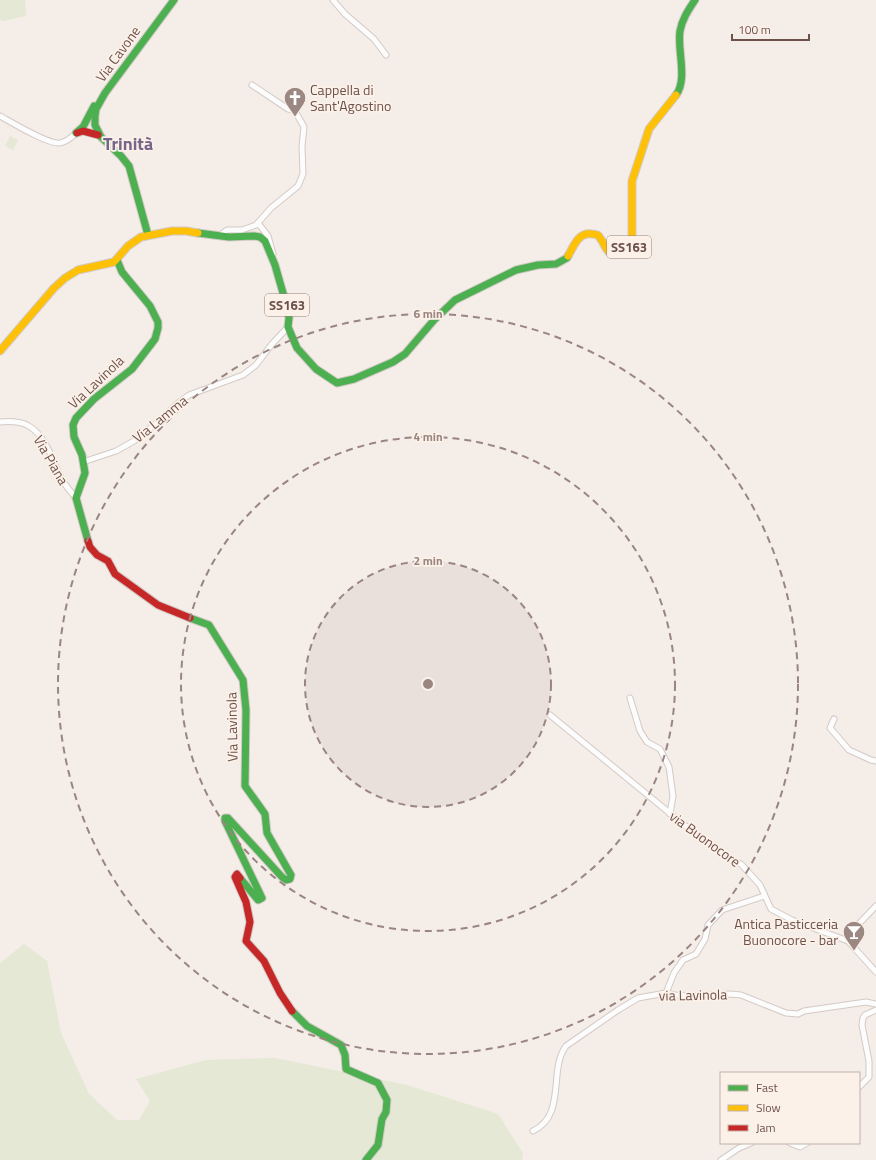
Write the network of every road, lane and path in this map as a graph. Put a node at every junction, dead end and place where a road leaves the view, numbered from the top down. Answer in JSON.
{"nodes":[{"id":1,"x":174,"y":0,"type":"edge"},
{"id":2,"x":333,"y":0,"type":"edge"},
{"id":3,"x":695,"y":0,"type":"edge"},
{"id":4,"x":386,"y":55,"type":"dead end"},
{"id":5,"x":252,"y":85,"type":"dead end"},
{"id":6,"x":108,"y":90,"type":"junction"},
{"id":7,"x":0,"y":116,"type":"edge"},
{"id":8,"x":83,"y":126,"type":"junction"},
{"id":9,"x":96,"y":127,"type":"junction"},
{"id":10,"x":76,"y":133,"type":"junction"},
{"id":11,"x":98,"y":134,"type":"junction"},
{"id":12,"x":258,"y":223,"type":"junction"},
{"id":13,"x":148,"y":235,"type":"junction"},
{"id":14,"x":220,"y":235,"type":"junction"},
{"id":15,"x":117,"y":260,"type":"junction"},
{"id":16,"x":273,"y":262,"type":"junction"},
{"id":17,"x":288,"y":327,"type":"junction"},
{"id":18,"x":0,"y":351,"type":"edge"},
{"id":19,"x":0,"y":422,"type":"edge"},
{"id":20,"x":83,"y":462,"type":"junction"},
{"id":21,"x":76,"y":498,"type":"junction"},
{"id":22,"x":630,"y":698,"type":"dead end"},
{"id":23,"x":550,"y":715,"type":"dead end"},
{"id":24,"x":834,"y":719,"type":"dead end"},
{"id":25,"x":876,"y":761,"type":"edge"},
{"id":26,"x":670,"y":814,"type":"junction"},
{"id":27,"x":764,"y":896,"type":"junction"},
{"id":28,"x":876,"y":906,"type":"edge"},
{"id":29,"x":848,"y":941,"type":"junction"},
{"id":30,"x":876,"y":972,"type":"edge"},
{"id":31,"x":666,"y":993,"type":"junction"},
{"id":32,"x":876,"y":1004,"type":"edge"},
{"id":33,"x":876,"y":1010,"type":"edge"},
{"id":34,"x":860,"y":1086,"type":"edge"},
{"id":35,"x":533,"y":1131,"type":"dead end"},
{"id":36,"x":749,"y":1144,"type":"edge"},
{"id":37,"x":792,"y":1144,"type":"edge"},
{"id":38,"x":805,"y":1144,"type":"edge"},
{"id":39,"x":366,"y":1160,"type":"edge"},
{"id":40,"x":721,"y":1160,"type":"edge"}],
"edges":[{"from":1,"to":6,"type":"main road","name":"Via Cavone"},
{"from":2,"to":4,"type":"street"},
{"from":3,"to":17,"type":"main road","number":"SS163"},
{"from":5,"to":12,"type":"street"},
{"from":6,"to":8,"type":"main road"},
{"from":6,"to":9,"type":"main road","name":"Via Cavone"},
{"from":7,"to":10,"type":"street"},
{"from":8,"to":9,"type":"main road"},
{"from":8,"to":10,"type":"main road"},
{"from":9,"to":11,"type":"main road"},
{"from":10,"to":11,"type":"main road"},
{"from":11,"to":13,"type":"main road"},
{"from":12,"to":14,"type":"street"},
{"from":12,"to":16,"type":"street"},
{"from":13,"to":14,"type":"main road","number":"SS163"},
{"from":13,"to":15,"type":"main road","number":"SS163"},
{"from":14,"to":16,"type":"main road","number":"SS163"},
{"from":15,"to":18,"type":"main road"},
{"from":15,"to":20,"type":"main road","name":"Via Lavinola"},
{"from":16,"to":17,"type":"main road","number":"SS163"},
{"from":17,"to":20,"type":"street","name":"Via Lamma"},
{"from":19,"to":21,"type":"street","name":"Via Piana"},
{"from":20,"to":21,"type":"main road","name":"Via Lavinola"},
{"from":21,"to":39,"type":"main road","name":"Via Lavinola"},
{"from":22,"to":26,"type":"street"},
{"from":23,"to":26,"type":"street","name":"via Buonocore"},
{"from":24,"to":25,"type":"street"},
{"from":26,"to":27,"type":"street","name":"via Buonocore"},
{"from":27,"to":29,"type":"street","name":"via Buonocore"},
{"from":27,"to":31,"type":"street"},
{"from":28,"to":29,"type":"street"},
{"from":29,"to":30,"type":"street","name":"via Buonocore"},
{"from":31,"to":32,"type":"street","name":"via Lavinola"},
{"from":31,"to":35,"type":"street","name":"via Lavinola"},
{"from":33,"to":34,"type":"street"},
{"from":36,"to":40,"type":"street"},
{"from":37,"to":38,"type":"street"}]}
